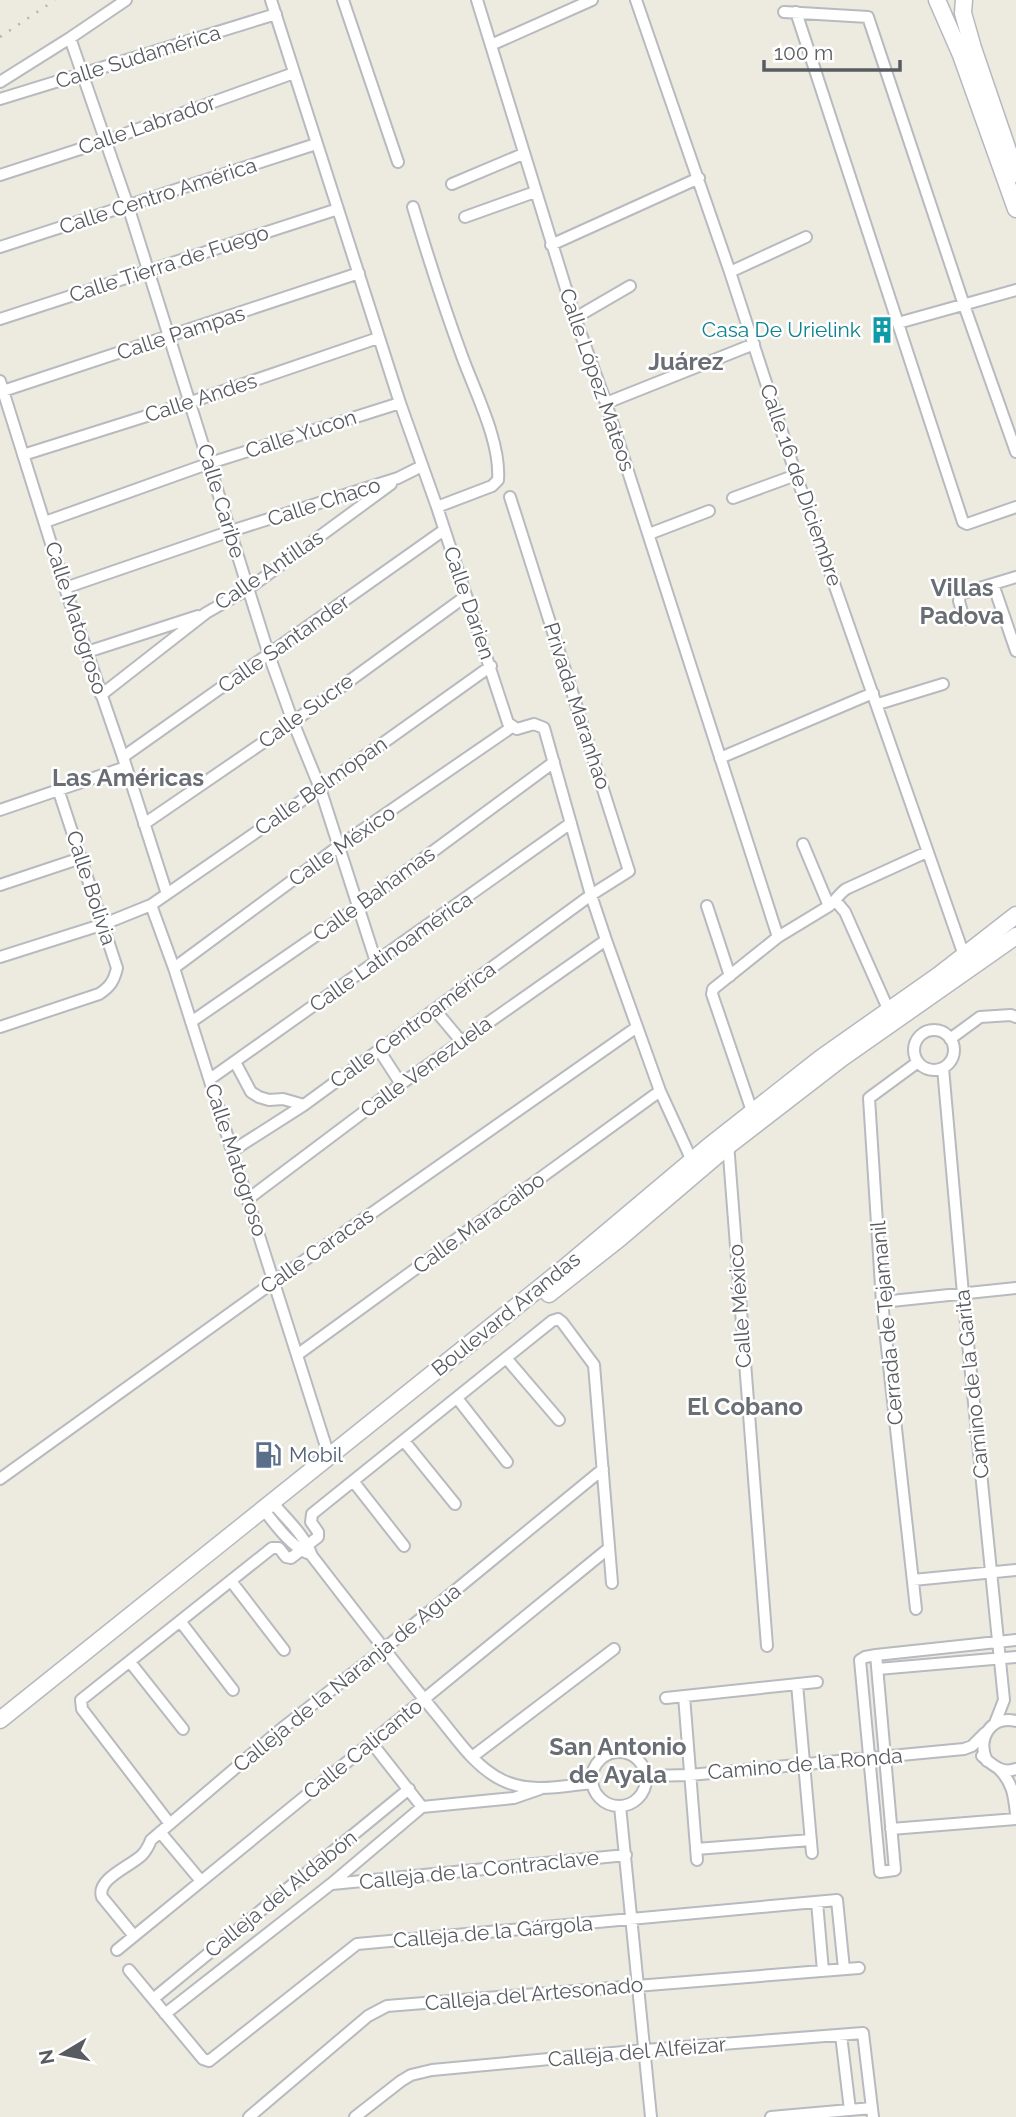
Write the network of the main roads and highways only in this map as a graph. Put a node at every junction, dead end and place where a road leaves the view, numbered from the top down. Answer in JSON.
{"nodes":[{"id":1,"x":937,"y":0,"type":"edge"},
{"id":2,"x":964,"y":0,"type":"edge"},
{"id":3,"x":1016,"y":174,"type":"edge"},
{"id":4,"x":1016,"y":209,"type":"edge"},
{"id":5,"x":1016,"y":915,"type":"edge"},
{"id":6,"x":1016,"y":936,"type":"edge"},
{"id":7,"x":967,"y":962,"type":"junction"},
{"id":8,"x":754,"y":1118,"type":"junction"},
{"id":9,"x":613,"y":1236,"type":"junction"},
{"id":10,"x":270,"y":1508,"type":"junction"},
{"id":11,"x":0,"y":1720,"type":"edge"},
{"id":12,"x":0,"y":1727,"type":"edge"}],
"edges":[{"from":1,"to":4,"type":"main road"},
{"from":2,"to":3,"type":"main road"},
{"from":5,"to":7,"type":"main road","name":"Boulevard Arandas"},
{"from":6,"to":7,"type":"main road","name":"Boulevard Arandas"},
{"from":7,"to":8,"type":"main road","name":"Boulevard Arandas"},
{"from":7,"to":8,"type":"main road","name":"Boulevard Arandas"},
{"from":8,"to":9,"type":"main road","name":"Boulevard Arandas"},
{"from":9,"to":10,"type":"main road","name":"Boulevard Arandas"},
{"from":9,"to":10,"type":"main road","name":"Boulevard Arandas"},
{"from":10,"to":11,"type":"main road","name":"Boulevard Arandas"},
{"from":10,"to":12,"type":"main road","name":"Boulevard Arandas"}]}
